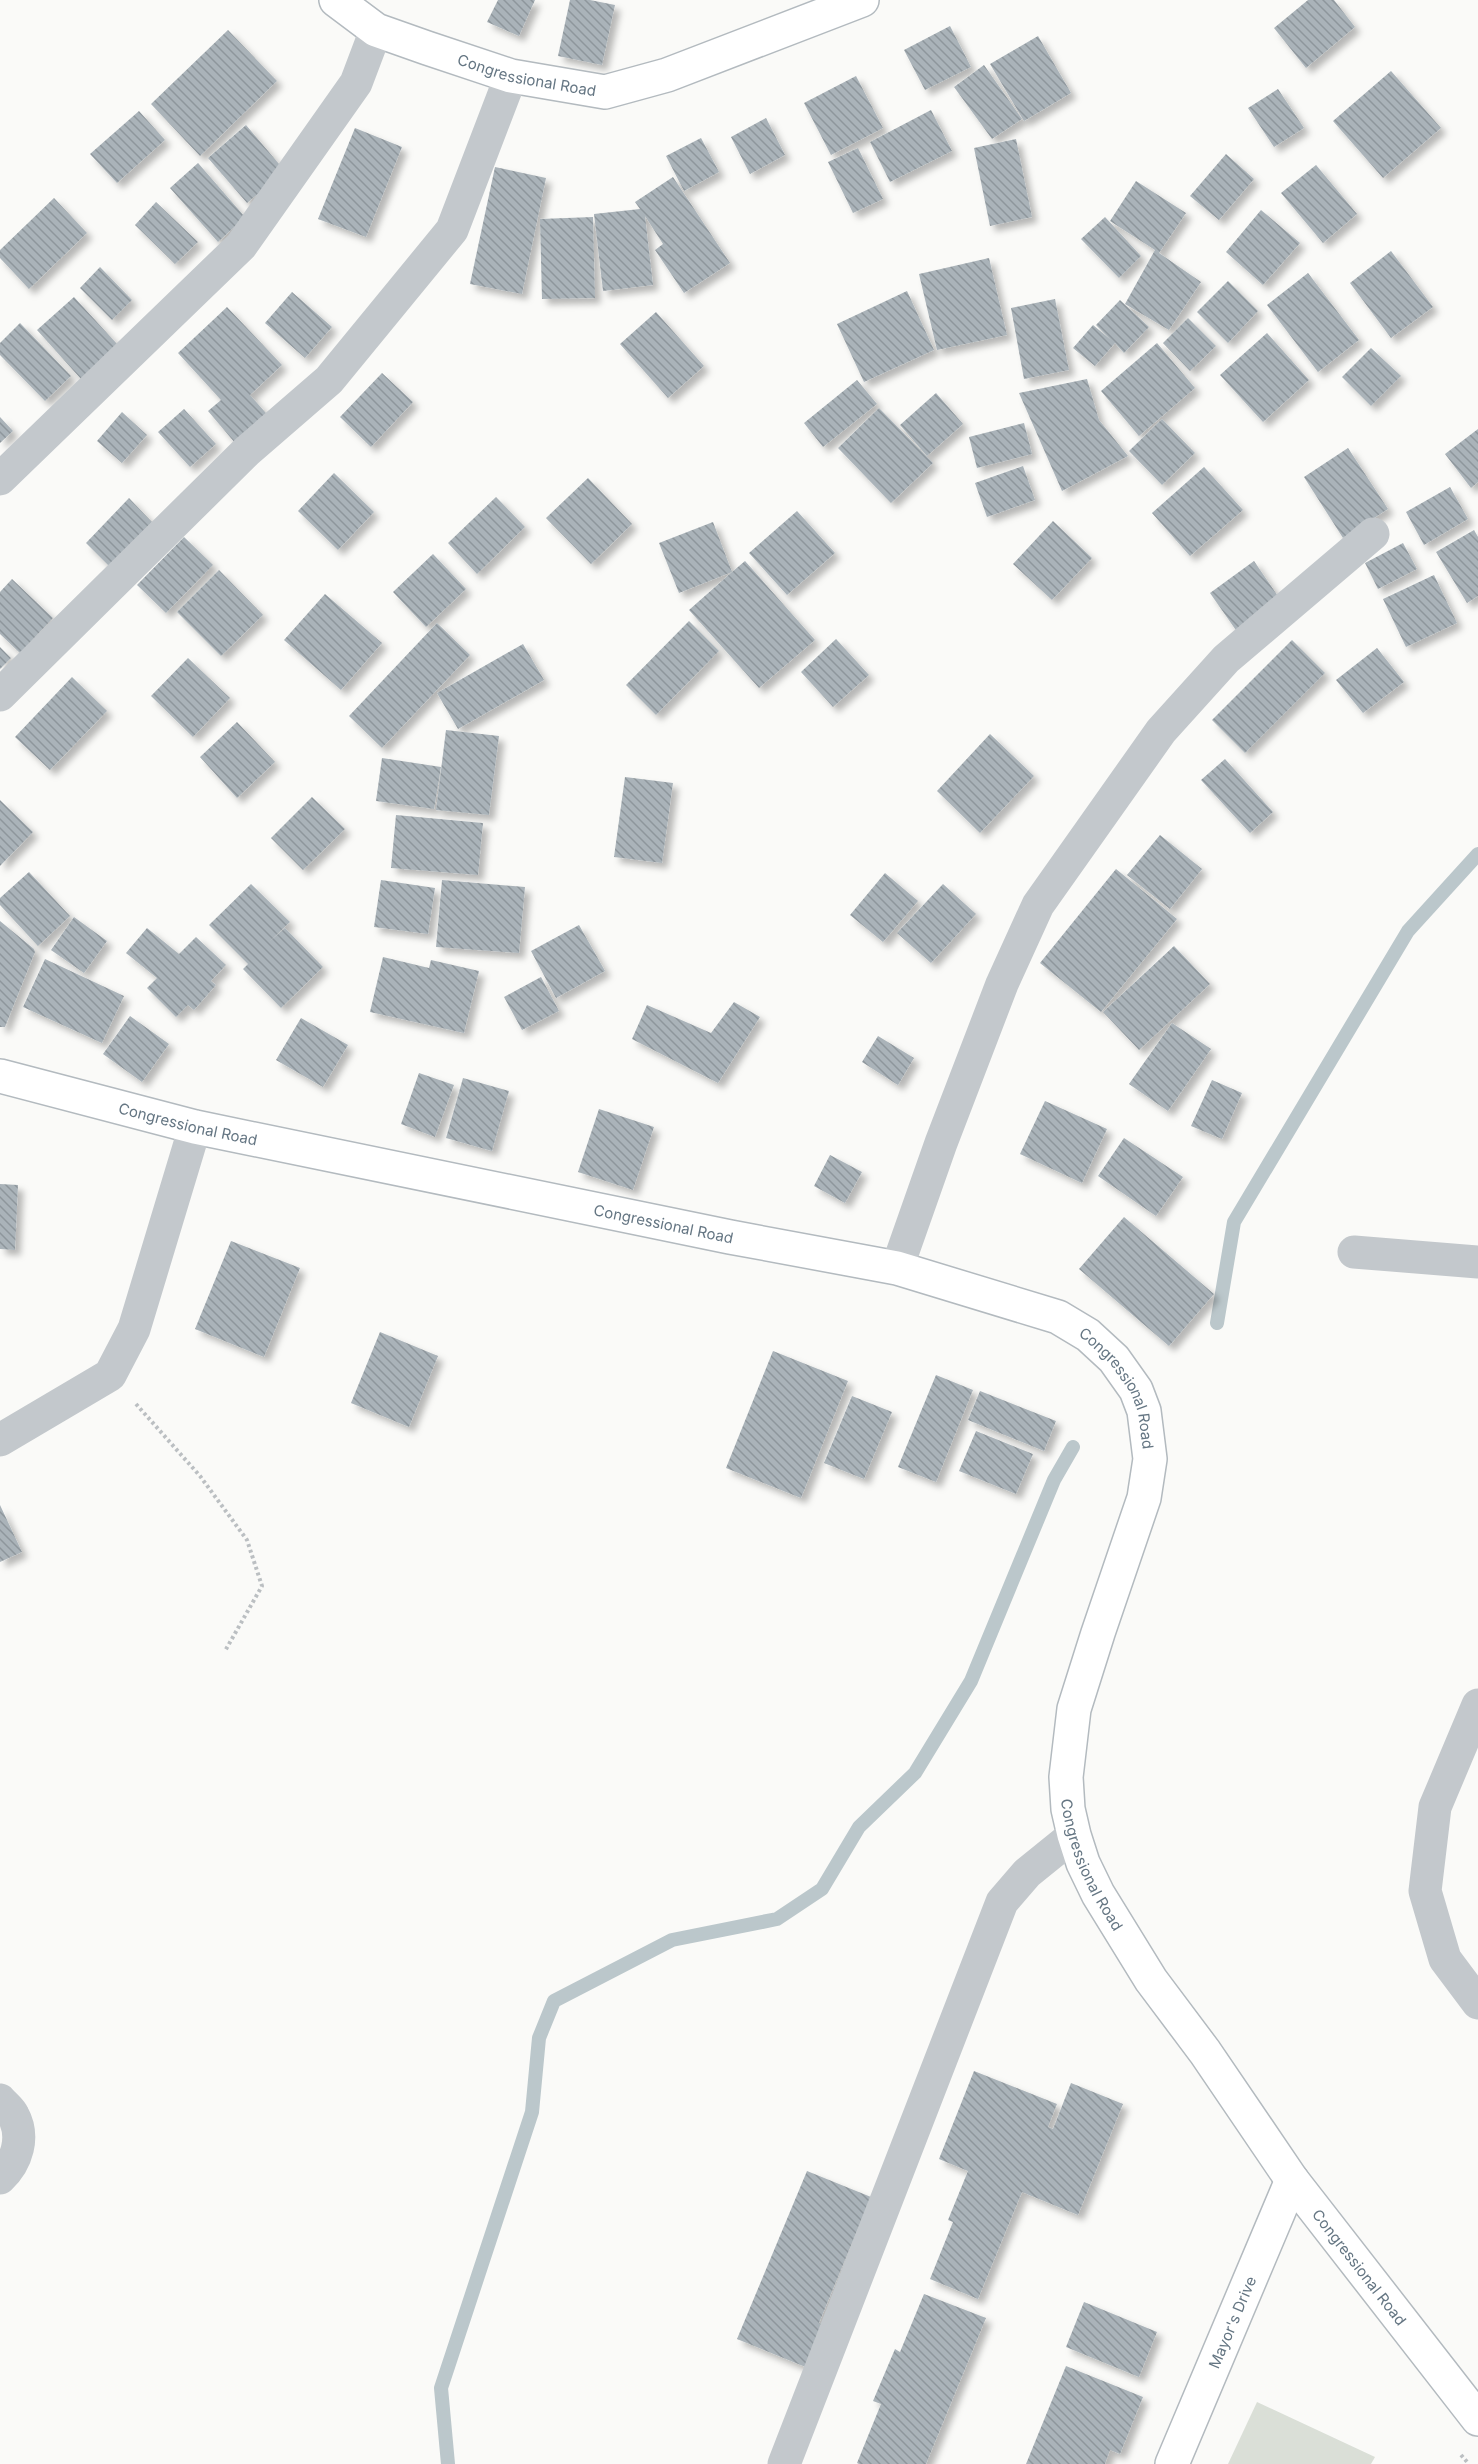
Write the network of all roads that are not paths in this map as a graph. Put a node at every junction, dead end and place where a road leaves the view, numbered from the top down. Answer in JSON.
{"nodes":[{"id":1,"x":336,"y":0,"type":"edge"},
{"id":2,"x":862,"y":0,"type":"edge"},
{"id":3,"x":376,"y":30,"type":"junction"},
{"id":4,"x":511,"y":76,"type":"junction"},
{"id":5,"x":0,"y":479,"type":"edge"},
{"id":6,"x":1373,"y":534,"type":"dead end"},
{"id":7,"x":0,"y":695,"type":"edge"},
{"id":8,"x":0,"y":1076,"type":"edge"},
{"id":9,"x":195,"y":1127,"type":"junction"},
{"id":10,"x":1354,"y":1252,"type":"dead end"},
{"id":11,"x":1478,"y":1262,"type":"edge"},
{"id":12,"x":897,"y":1268,"type":"junction"},
{"id":13,"x":0,"y":1440,"type":"edge"},
{"id":14,"x":1478,"y":1706,"type":"edge"},
{"id":15,"x":1074,"y":1835,"type":"junction"},
{"id":16,"x":1478,"y":2003,"type":"edge"},
{"id":17,"x":0,"y":2100,"type":"edge"},
{"id":18,"x":0,"y":2178,"type":"edge"},
{"id":19,"x":1292,"y":2180,"type":"junction"},
{"id":20,"x":1478,"y":2418,"type":"edge"},
{"id":21,"x":784,"y":2464,"type":"edge"},
{"id":22,"x":1172,"y":2464,"type":"edge"}],
"edges":[{"from":1,"to":3,"type":"main road","name":"Congressional Road"},
{"from":2,"to":4,"type":"main road","name":"Congressional Road"},
{"from":3,"to":4,"type":"main road","name":"Congressional Road"},
{"from":3,"to":5,"type":"street"},
{"from":4,"to":7,"type":"street"},
{"from":6,"to":12,"type":"street"},
{"from":8,"to":9,"type":"main road","name":"Congressional Road"},
{"from":9,"to":12,"type":"main road","name":"Congressional Road"},
{"from":9,"to":13,"type":"street"},
{"from":10,"to":11,"type":"street"},
{"from":12,"to":15,"type":"main road","name":"Congressional Road"},
{"from":14,"to":16,"type":"street"},
{"from":15,"to":19,"type":"main road","name":"Congressional Road"},
{"from":15,"to":21,"type":"street"},
{"from":17,"to":18,"type":"street"},
{"from":19,"to":20,"type":"main road","name":"Congressional Road"},
{"from":19,"to":22,"type":"main road","name":"Mayor's Drive"}]}
